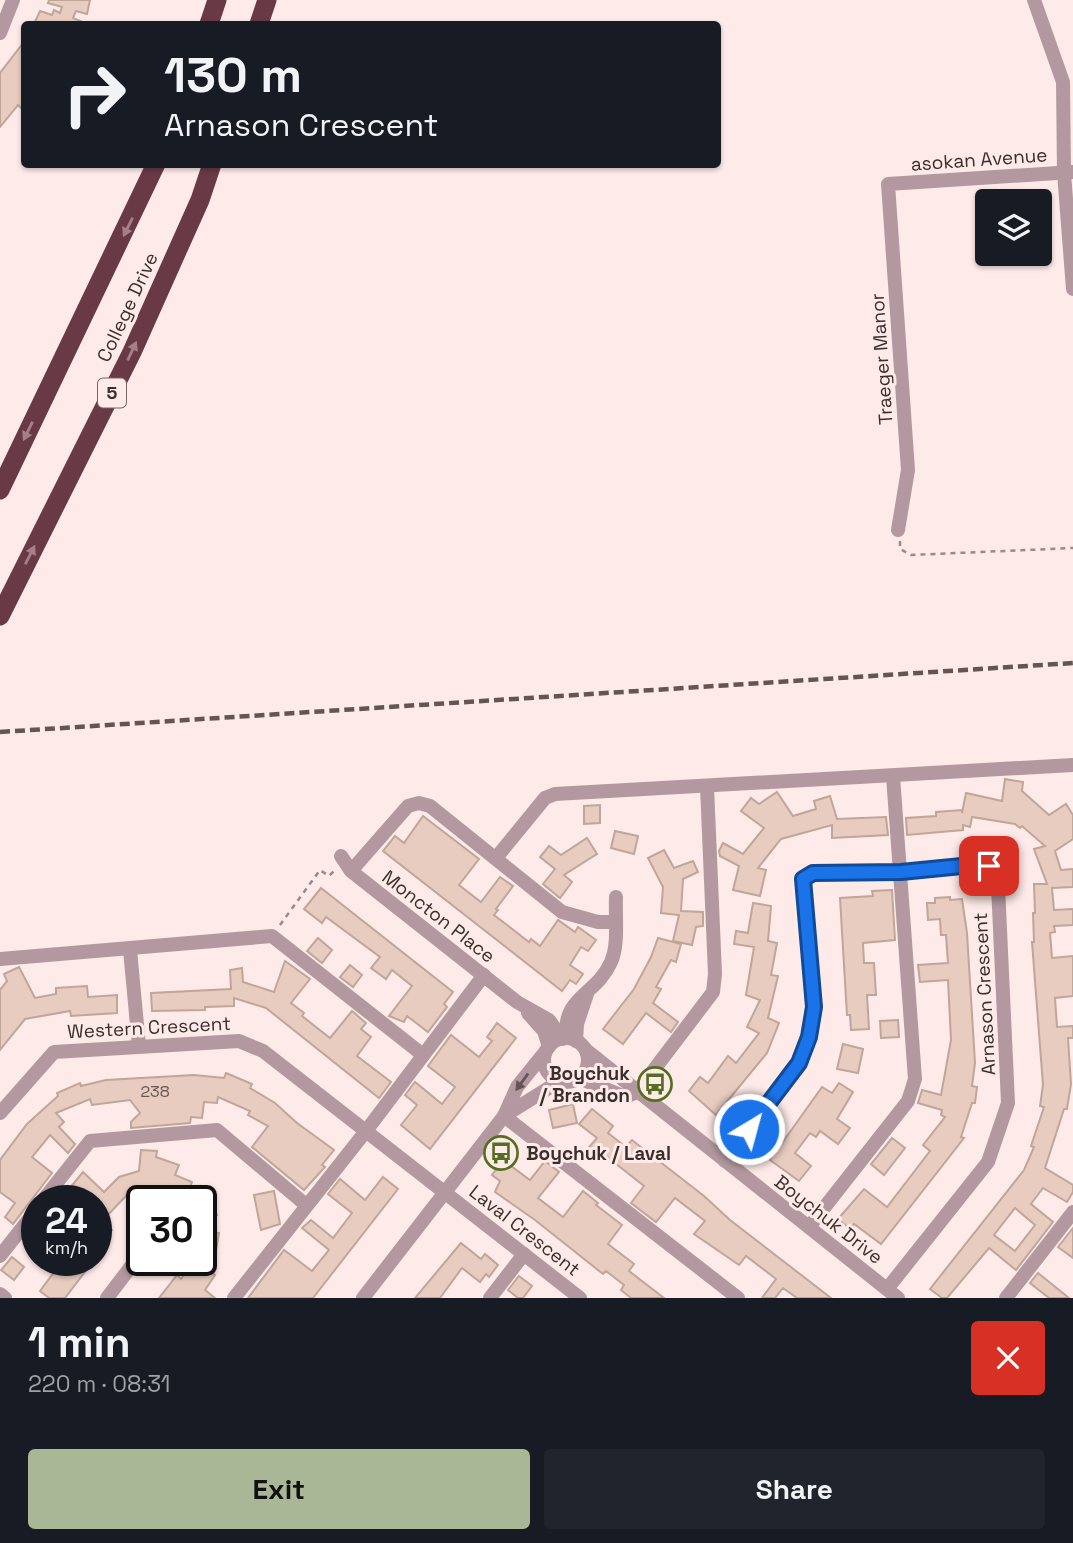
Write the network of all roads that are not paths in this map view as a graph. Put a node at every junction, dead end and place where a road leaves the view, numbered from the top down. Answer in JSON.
{"nodes":[{"id":1,"x":13,"y":0,"type":"edge"},
{"id":2,"x":217,"y":0,"type":"edge"},
{"id":3,"x":267,"y":0,"type":"edge"},
{"id":4,"x":1034,"y":0,"type":"edge"},
{"id":5,"x":210,"y":21,"type":"edge"},
{"id":6,"x":260,"y":21,"type":"edge"},
{"id":7,"x":0,"y":33,"type":"edge"},
{"id":8,"x":154,"y":168,"type":"edge"},
{"id":9,"x":211,"y":168,"type":"edge"},
{"id":10,"x":1069,"y":173,"type":"edge"},
{"id":11,"x":888,"y":184,"type":"joint"},
{"id":12,"x":1073,"y":289,"type":"edge"},
{"id":13,"x":0,"y":490,"type":"edge"},
{"id":14,"x":898,"y":530,"type":"dead end"},
{"id":15,"x":0,"y":616,"type":"edge"},
{"id":16,"x":1073,"y":765,"type":"edge"},
{"id":17,"x":894,"y":776,"type":"junction"},
{"id":18,"x":706,"y":787,"type":"junction"},
{"id":19,"x":341,"y":856,"type":"dead end"},
{"id":20,"x":496,"y":858,"type":"junction"},
{"id":21,"x":351,"y":871,"type":"junction"},
{"id":22,"x":901,"y":872,"type":"junction"},
{"id":23,"x":616,"y":897,"type":"dead end"},
{"id":24,"x":614,"y":922,"type":"junction"},
{"id":25,"x":130,"y":950,"type":"junction"},
{"id":26,"x":0,"y":959,"type":"edge"},
{"id":27,"x":484,"y":975,"type":"junction"},
{"id":28,"x":564,"y":1044,"type":"junction"},
{"id":29,"x":139,"y":1046,"type":"junction"},
{"id":30,"x":422,"y":1055,"type":"junction"},
{"id":31,"x":579,"y":1078,"type":"junction"},
{"id":32,"x":560,"y":1082,"type":"junction"},
{"id":33,"x":637,"y":1092,"type":"junction"},
{"id":34,"x":0,"y":1113,"type":"edge"},
{"id":35,"x":504,"y":1116,"type":"junction"},
{"id":36,"x":366,"y":1131,"type":"junction"},
{"id":37,"x":725,"y":1161,"type":"junction"},
{"id":38,"x":55,"y":1185,"type":"edge"},
{"id":39,"x":446,"y":1191,"type":"junction"},
{"id":40,"x":306,"y":1205,"type":"junction"},
{"id":41,"x":1073,"y":1212,"type":"edge"},
{"id":42,"x":809,"y":1227,"type":"junction"},
{"id":43,"x":21,"y":1229,"type":"edge"},
{"id":44,"x":524,"y":1254,"type":"junction"},
{"id":45,"x":0,"y":1256,"type":"edge"},
{"id":46,"x":126,"y":1273,"type":"edge"},
{"id":47,"x":0,"y":1294,"type":"edge"},
{"id":48,"x":893,"y":1294,"type":"edge"},
{"id":49,"x":5,"y":1298,"type":"edge"},
{"id":50,"x":107,"y":1298,"type":"edge"},
{"id":51,"x":234,"y":1298,"type":"edge"},
{"id":52,"x":363,"y":1298,"type":"edge"},
{"id":53,"x":490,"y":1298,"type":"edge"},
{"id":54,"x":580,"y":1298,"type":"edge"},
{"id":55,"x":738,"y":1298,"type":"edge"},
{"id":56,"x":1006,"y":1298,"type":"edge"}],
"edges":[{"from":1,"to":7,"type":"street"},
{"from":2,"to":5,"type":"highway"},
{"from":3,"to":6,"type":"highway"},
{"from":4,"to":10,"type":"street"},
{"from":8,"to":13,"type":"highway","name":"College Drive","one_way":true},
{"from":15,"to":9,"type":"highway","name":"College Drive","number":"5","one_way":true},
{"from":10,"to":11,"type":"street","name":"asokan Avenue"},
{"from":10,"to":12,"type":"street"},
{"from":11,"to":14,"type":"street","name":"Traeger Manor"},
{"from":16,"to":17,"type":"street"},
{"from":17,"to":18,"type":"street"},
{"from":17,"to":22,"type":"street"},
{"from":18,"to":20,"type":"street"},
{"from":18,"to":33,"type":"street"},
{"from":19,"to":21,"type":"street","name":"Moncton Place"},
{"from":20,"to":21,"type":"street"},
{"from":20,"to":24,"type":"street"},
{"from":21,"to":27,"type":"street","name":"Moncton Place"},
{"from":22,"to":37,"type":"street","name":"Arnason Crescent"},
{"from":22,"to":42,"type":"street"},
{"from":22,"to":48,"type":"street","name":"Arnason Crescent"},
{"from":23,"to":24,"type":"street"},
{"from":24,"to":28,"type":"street"},
{"from":25,"to":26,"type":"street"},
{"from":25,"to":29,"type":"street"},
{"from":25,"to":30,"type":"street"},
{"from":27,"to":28,"type":"street","name":"Moncton Place"},
{"from":27,"to":30,"type":"street"},
{"from":28,"to":31,"type":"street"},
{"from":28,"to":32,"type":"street"},
{"from":28,"to":33,"type":"street","name":"Boychuk Drive"},
{"from":28,"to":35,"type":"street","one_way":true},
{"from":29,"to":34,"type":"street","name":"Western Crescent"},
{"from":29,"to":36,"type":"street","name":"Western Crescent"},
{"from":30,"to":36,"type":"street"},
{"from":31,"to":32,"type":"street"},
{"from":31,"to":33,"type":"street"},
{"from":32,"to":35,"type":"street"},
{"from":33,"to":37,"type":"street","name":"Boychuk Drive"},
{"from":35,"to":39,"type":"street"},
{"from":35,"to":55,"type":"street"},
{"from":36,"to":39,"type":"street","name":"Western Crescent"},
{"from":36,"to":40,"type":"street"},
{"from":37,"to":42,"type":"street","name":"Boychuk Drive"},
{"from":38,"to":40,"type":"street"},
{"from":39,"to":44,"type":"street","name":"Laval Crescent"},
{"from":39,"to":52,"type":"street"},
{"from":40,"to":51,"type":"street"},
{"from":41,"to":56,"type":"street"},
{"from":42,"to":48,"type":"street","name":"Boychuk Drive"},
{"from":43,"to":45,"type":"street"},
{"from":44,"to":53,"type":"street"},
{"from":44,"to":54,"type":"street","name":"Laval Crescent"},
{"from":46,"to":50,"type":"street"},
{"from":47,"to":49,"type":"street"}]}
